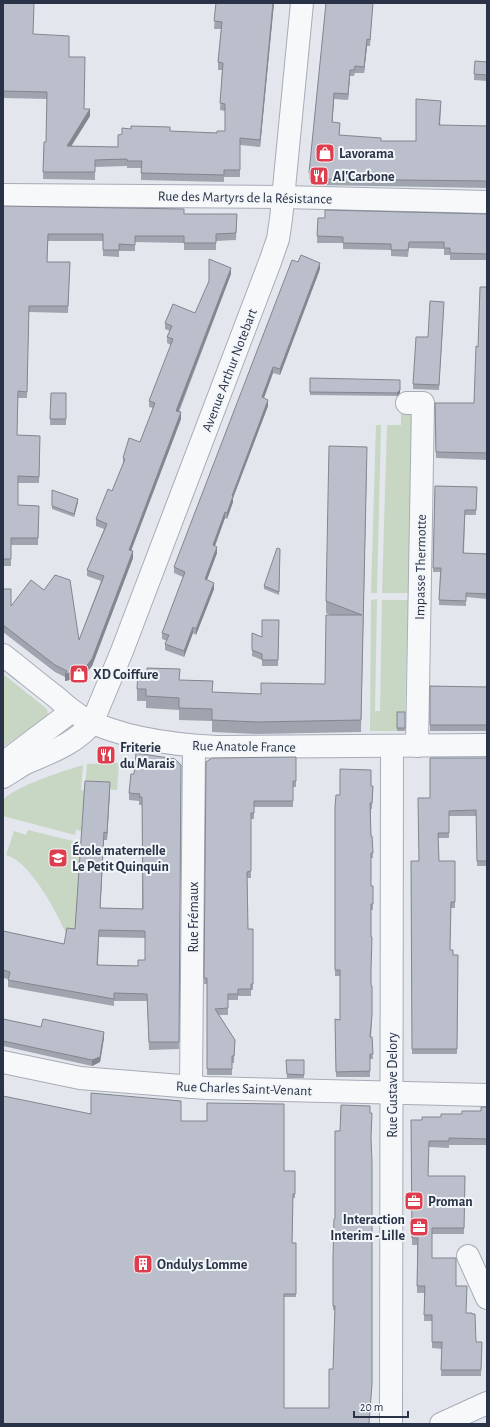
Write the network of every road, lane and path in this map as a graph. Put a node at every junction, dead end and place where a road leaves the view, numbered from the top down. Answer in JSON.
{"nodes":[{"id":1,"x":302,"y":3,"type":"edge"},
{"id":2,"x":3,"y":195,"type":"edge"},
{"id":3,"x":283,"y":197,"type":"junction"},
{"id":4,"x":487,"y":202,"type":"edge"},
{"id":5,"x":407,"y":403,"type":"dead end"},
{"id":6,"x":3,"y":655,"type":"edge"},
{"id":7,"x":72,"y":711,"type":"junction"},
{"id":8,"x":92,"y":723,"type":"junction"},
{"id":9,"x":487,"y":745,"type":"edge"},
{"id":10,"x":194,"y":746,"type":"junction"},
{"id":11,"x":392,"y":746,"type":"junction"},
{"id":12,"x":418,"y":746,"type":"junction"},
{"id":13,"x":3,"y":763,"type":"edge"},
{"id":14,"x":3,"y":777,"type":"edge"},
{"id":15,"x":3,"y":1062,"type":"edge"},
{"id":16,"x":191,"y":1087,"type":"junction"},
{"id":17,"x":392,"y":1092,"type":"junction"},
{"id":18,"x":487,"y":1095,"type":"edge"},
{"id":19,"x":468,"y":1256,"type":"dead end"},
{"id":20,"x":487,"y":1298,"type":"edge"},
{"id":21,"x":487,"y":1403,"type":"edge"},
{"id":22,"x":391,"y":1424,"type":"edge"},
{"id":23,"x":441,"y":1424,"type":"edge"}],
"edges":[{"from":1,"to":3,"type":"street","name":"Avenue Arthur Notebart"},
{"from":2,"to":3,"type":"street","name":"Rue des Martyrs de la Résistance"},
{"from":3,"to":4,"type":"street","name":"Rue des Martyrs de la Résistance"},
{"from":3,"to":8,"type":"street","name":"Avenue Arthur Notebart"},
{"from":5,"to":12,"type":"street","name":"Impasse Thermotte"},
{"from":6,"to":7,"type":"street","name":"Rue Anatole France"},
{"from":7,"to":8,"type":"street","name":"Rue Anatole France"},
{"from":7,"to":13,"type":"street"},
{"from":8,"to":10,"type":"street","name":"Rue Anatole France"},
{"from":8,"to":14,"type":"street"},
{"from":9,"to":12,"type":"street","name":"Rue Anatole France"},
{"from":10,"to":11,"type":"street","name":"Rue Anatole France"},
{"from":10,"to":16,"type":"street","name":"Rue Frémaux"},
{"from":11,"to":12,"type":"street","name":"Rue Anatole France"},
{"from":11,"to":17,"type":"street","name":"Rue Gustave Delory"},
{"from":15,"to":16,"type":"street","name":"Rue Charles Saint-Venant"},
{"from":16,"to":17,"type":"street","name":"Rue Charles Saint-Venant"},
{"from":17,"to":18,"type":"street","name":"Rue Charles Saint-Venant"},
{"from":17,"to":22,"type":"street","name":"Rue Gustave Delory"},
{"from":19,"to":20,"type":"street"},
{"from":21,"to":23,"type":"street"}]}
